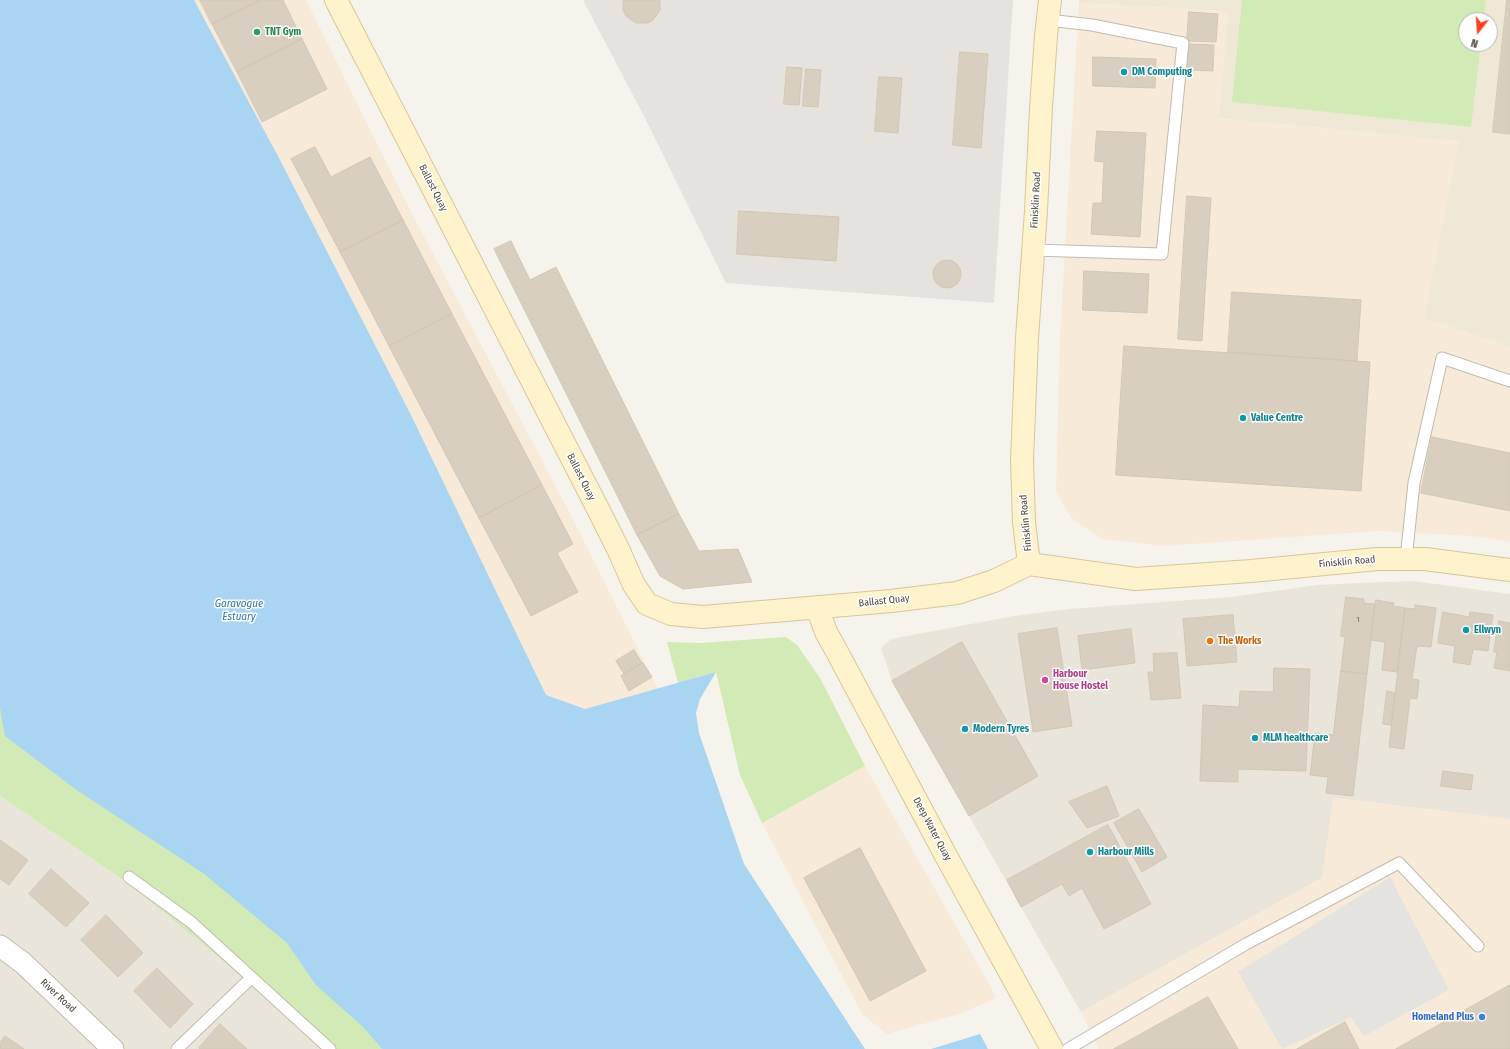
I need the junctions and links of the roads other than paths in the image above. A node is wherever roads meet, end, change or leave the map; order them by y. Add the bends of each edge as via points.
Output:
1 (336, 0) edge
2 (1049, 10) edge
3 (1033, 250) junction
4 (1510, 381) edge
5 (1406, 559) junction
6 (1029, 564) junction
7 (1510, 570) edge
8 (817, 607) junction
9 (129, 877) dead end
10 (0, 946) edge
11 (1478, 946) dead end
12 (251, 978) junction
13 (113, 1049) edge
14 (177, 1049) edge
15 (330, 1049) edge
16 (1052, 1049) edge
17 (1068, 1049) edge

1 - 8 street, Ballast Quay via 634,585 647,604 671,614 703,618
2 - 3 street, Finisklin Road via 1040,108
2 - 3 lane via 1092,25 1183,43 1162,254
3 - 6 street, Finisklin Road via 1022,460 1024,522
4 - 5 lane via 1442,358 1414,483
5 - 6 street, Finisklin Road via 1377,559 1136,579
5 - 7 street, Finisklin Road
6 - 8 street, Ballast Quay via 994,581 956,593
8 - 16 street, Deep Water Quay via 830,638
9 - 12 lane via 191,922
10 - 13 street, River Road via 23,963
11 - 17 lane via 1399,863 1246,944
12 - 14 lane
12 - 15 lane

